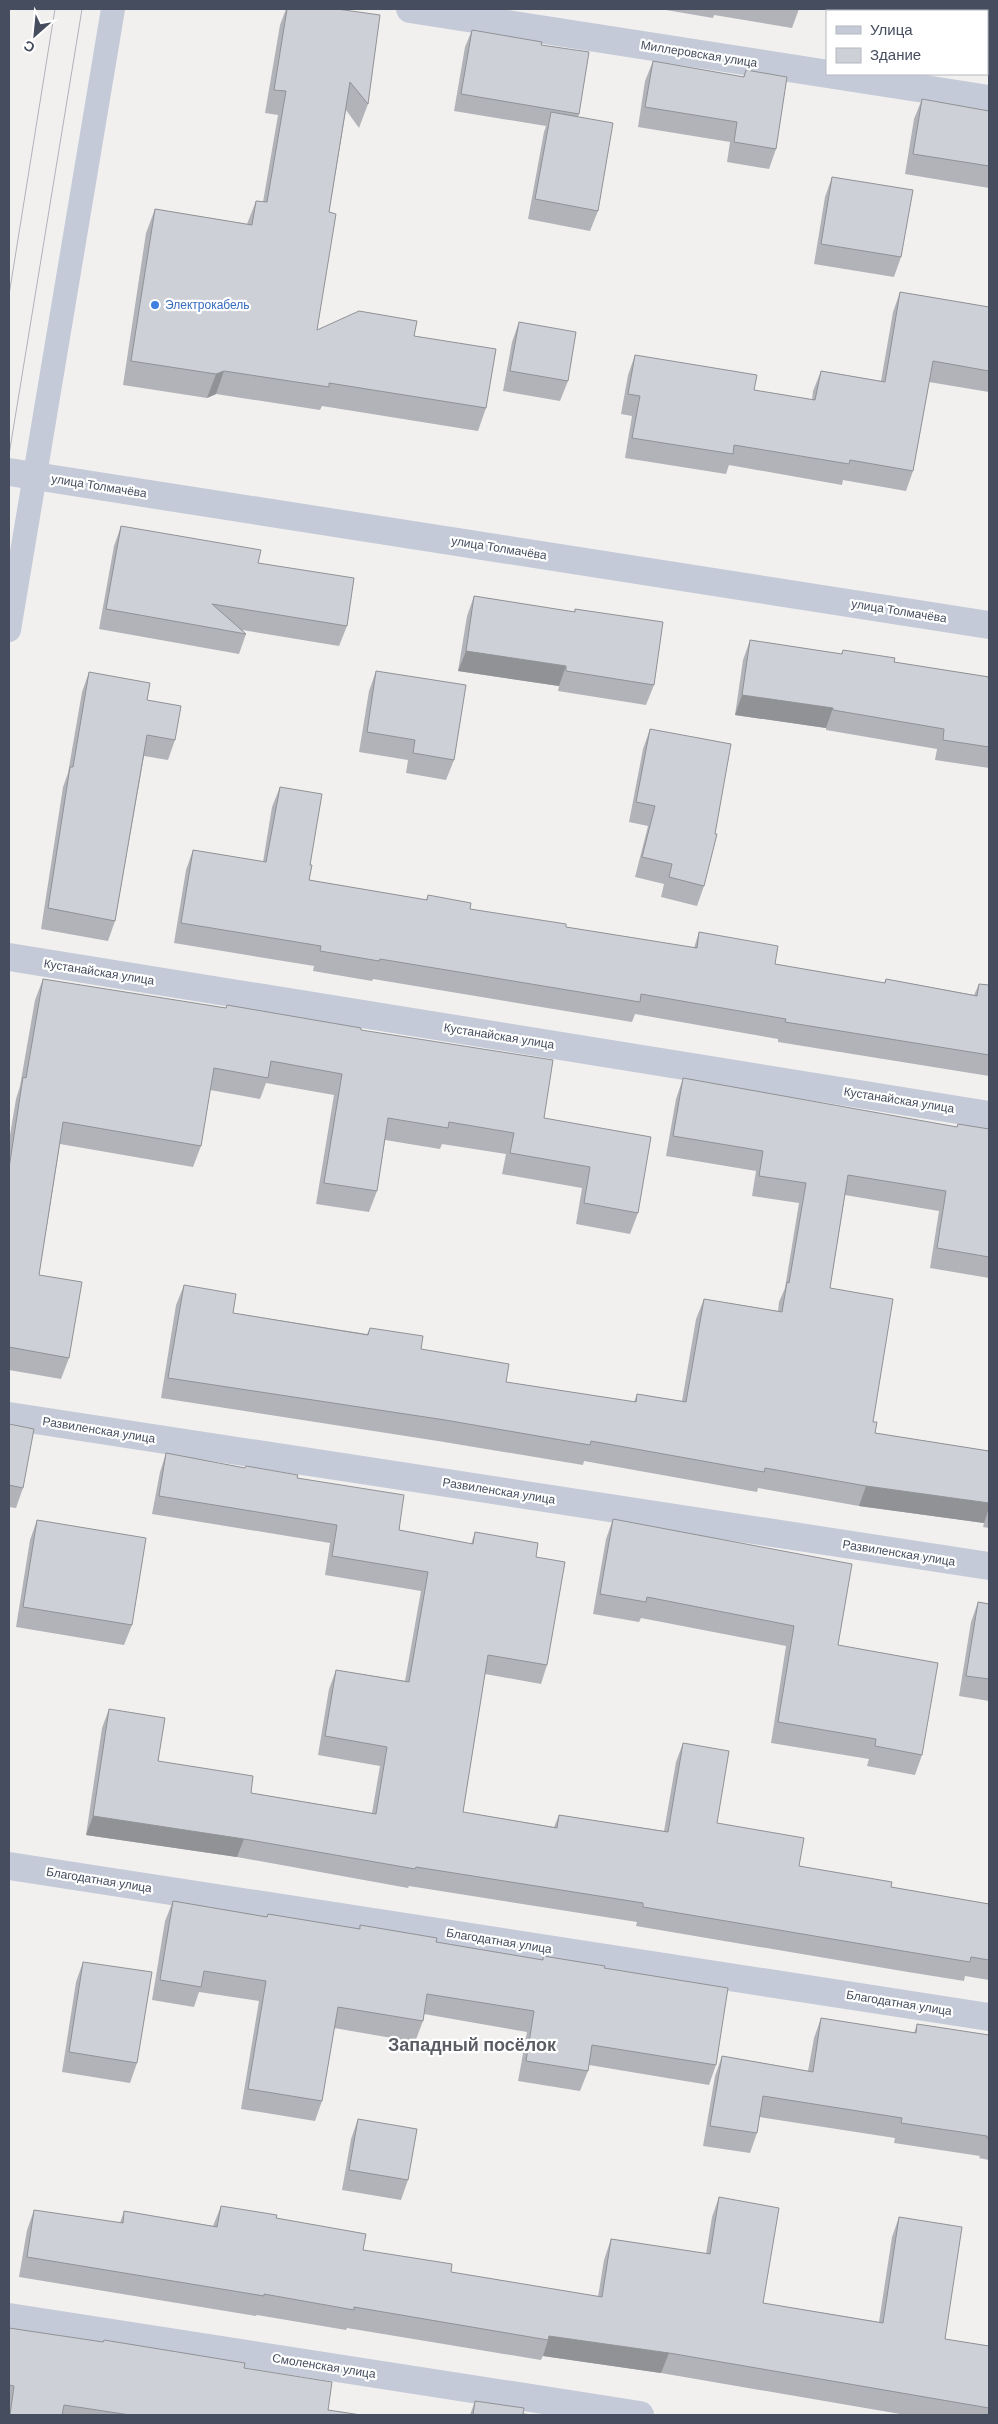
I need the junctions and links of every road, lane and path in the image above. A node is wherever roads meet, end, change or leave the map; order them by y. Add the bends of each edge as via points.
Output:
1 (113, 9) edge
2 (410, 9) edge
3 (826, 74) edge
4 (835, 75) edge
5 (989, 99) edge
6 (21, 474) edge
7 (989, 625) edge
8 (9, 630) edge
9 (9, 957) edge
10 (989, 1115) edge
11 (9, 1416) edge
12 (989, 1566) edge
13 (9, 1866) edge
14 (989, 2017) edge
15 (9, 2317) edge
16 (640, 2415) edge

1 - 6 lane
2 - 3 street, Миллеровская улица
4 - 5 street, Миллеровская улица
6 - 7 street, улица Толмачёва
6 - 8 lane
9 - 10 street, Кустанайская улица
11 - 12 street, Развиленская улица
13 - 14 street, Благодатная улица
15 - 16 street, Смоленская улица

